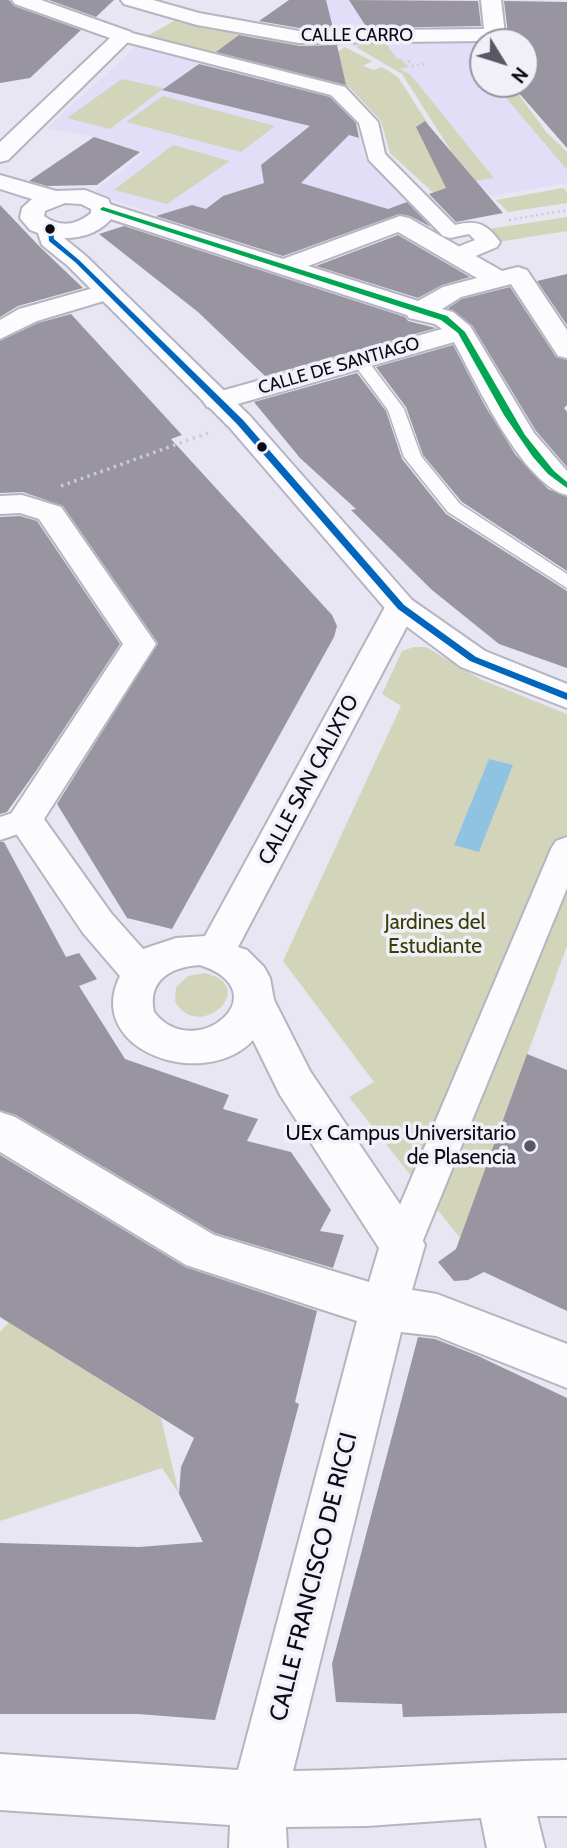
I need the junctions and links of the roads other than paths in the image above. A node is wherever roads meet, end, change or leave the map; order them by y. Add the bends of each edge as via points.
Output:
1 (22, 0) edge
2 (131, 0) edge
3 (491, 0) edge
4 (0, 6) edge
5 (48, 11) junction
6 (193, 11) edge
7 (494, 28) edge
8 (124, 36) junction
9 (469, 38) edge
10 (0, 155) edge
11 (0, 182) edge
12 (44, 203) junction
13 (103, 209) junction
14 (82, 228) junction
15 (50, 229) junction
16 (458, 255) junction
17 (77, 261) junction
18 (284, 267) junction
19 (508, 277) junction
20 (108, 292) junction
21 (418, 312) junction
22 (0, 331) edge
23 (461, 332) junction
24 (567, 350) edge
25 (359, 360) junction
26 (217, 401) junction
27 (567, 486) edge
28 (11, 504) edge
29 (567, 582) edge
30 (401, 607) junction
31 (567, 697) edge
32 (13, 825) edge
33 (567, 849) edge
34 (216, 952) junction
35 (141, 974) junction
36 (255, 1003) junction
37 (220, 1042) junction
38 (295, 1083) junction
39 (0, 1130) edge
40 (402, 1245) junction
41 (384, 1308) junction
42 (567, 1366) edge
43 (0, 1782) edge
44 (567, 1788) edge
45 (503, 1789) junction
46 (258, 1824) edge
47 (516, 1848) edge

1 - 5 street
2 - 6 street, CALLE CARRO
3 - 7 street, CALLE CARRO
4 - 5 street
5 - 8 street
6 - 9 street, CALLE CARRO via 299,37
8 - 10 street
8 - 16 street via 338,91 368,122 376,156 450,232 474,227 489,242
11 - 12 street
12 - 13 street via 85,197
12 - 15 street via 32,218
13 - 14 street via 100,220
13 - 18 street
14 - 15 street
14 - 17 street
15 - 17 street via 51,240
16 - 18 street via 400,223
16 - 19 street
17 - 20 street
18 - 21 street
19 - 21 street via 452,292
19 - 24 street
20 - 22 street via 28,315
20 - 26 street
21 - 23 street via 444,318
23 - 25 street, CALLE DE SANTIAGO
23 - 27 street via 532,452
25 - 26 street, CALLE DE SANTIAGO
25 - 29 lane via 396,409 413,457 454,508
26 - 30 street
28 - 32 street via 50,513 140,644
30 - 31 street via 473,659
30 - 34 street, CALLE SAN CALIXTO
32 - 35 street
33 - 40 street
34 - 35 street via 166,955
34 - 36 street via 246,972 254,986
35 - 37 street via 131,1004 146,1033 181,1048
36 - 37 street via 237,1033
36 - 38 street
37 - 38 street
38 - 40 street
39 - 41 street via 202,1251
40 - 41 street
41 - 42 street via 437,1315
41 - 46 street, CALLE FRANCISCO DE RICCI
43 - 46 street
44 - 45 street
45 - 46 street via 367,1797
45 - 47 street

